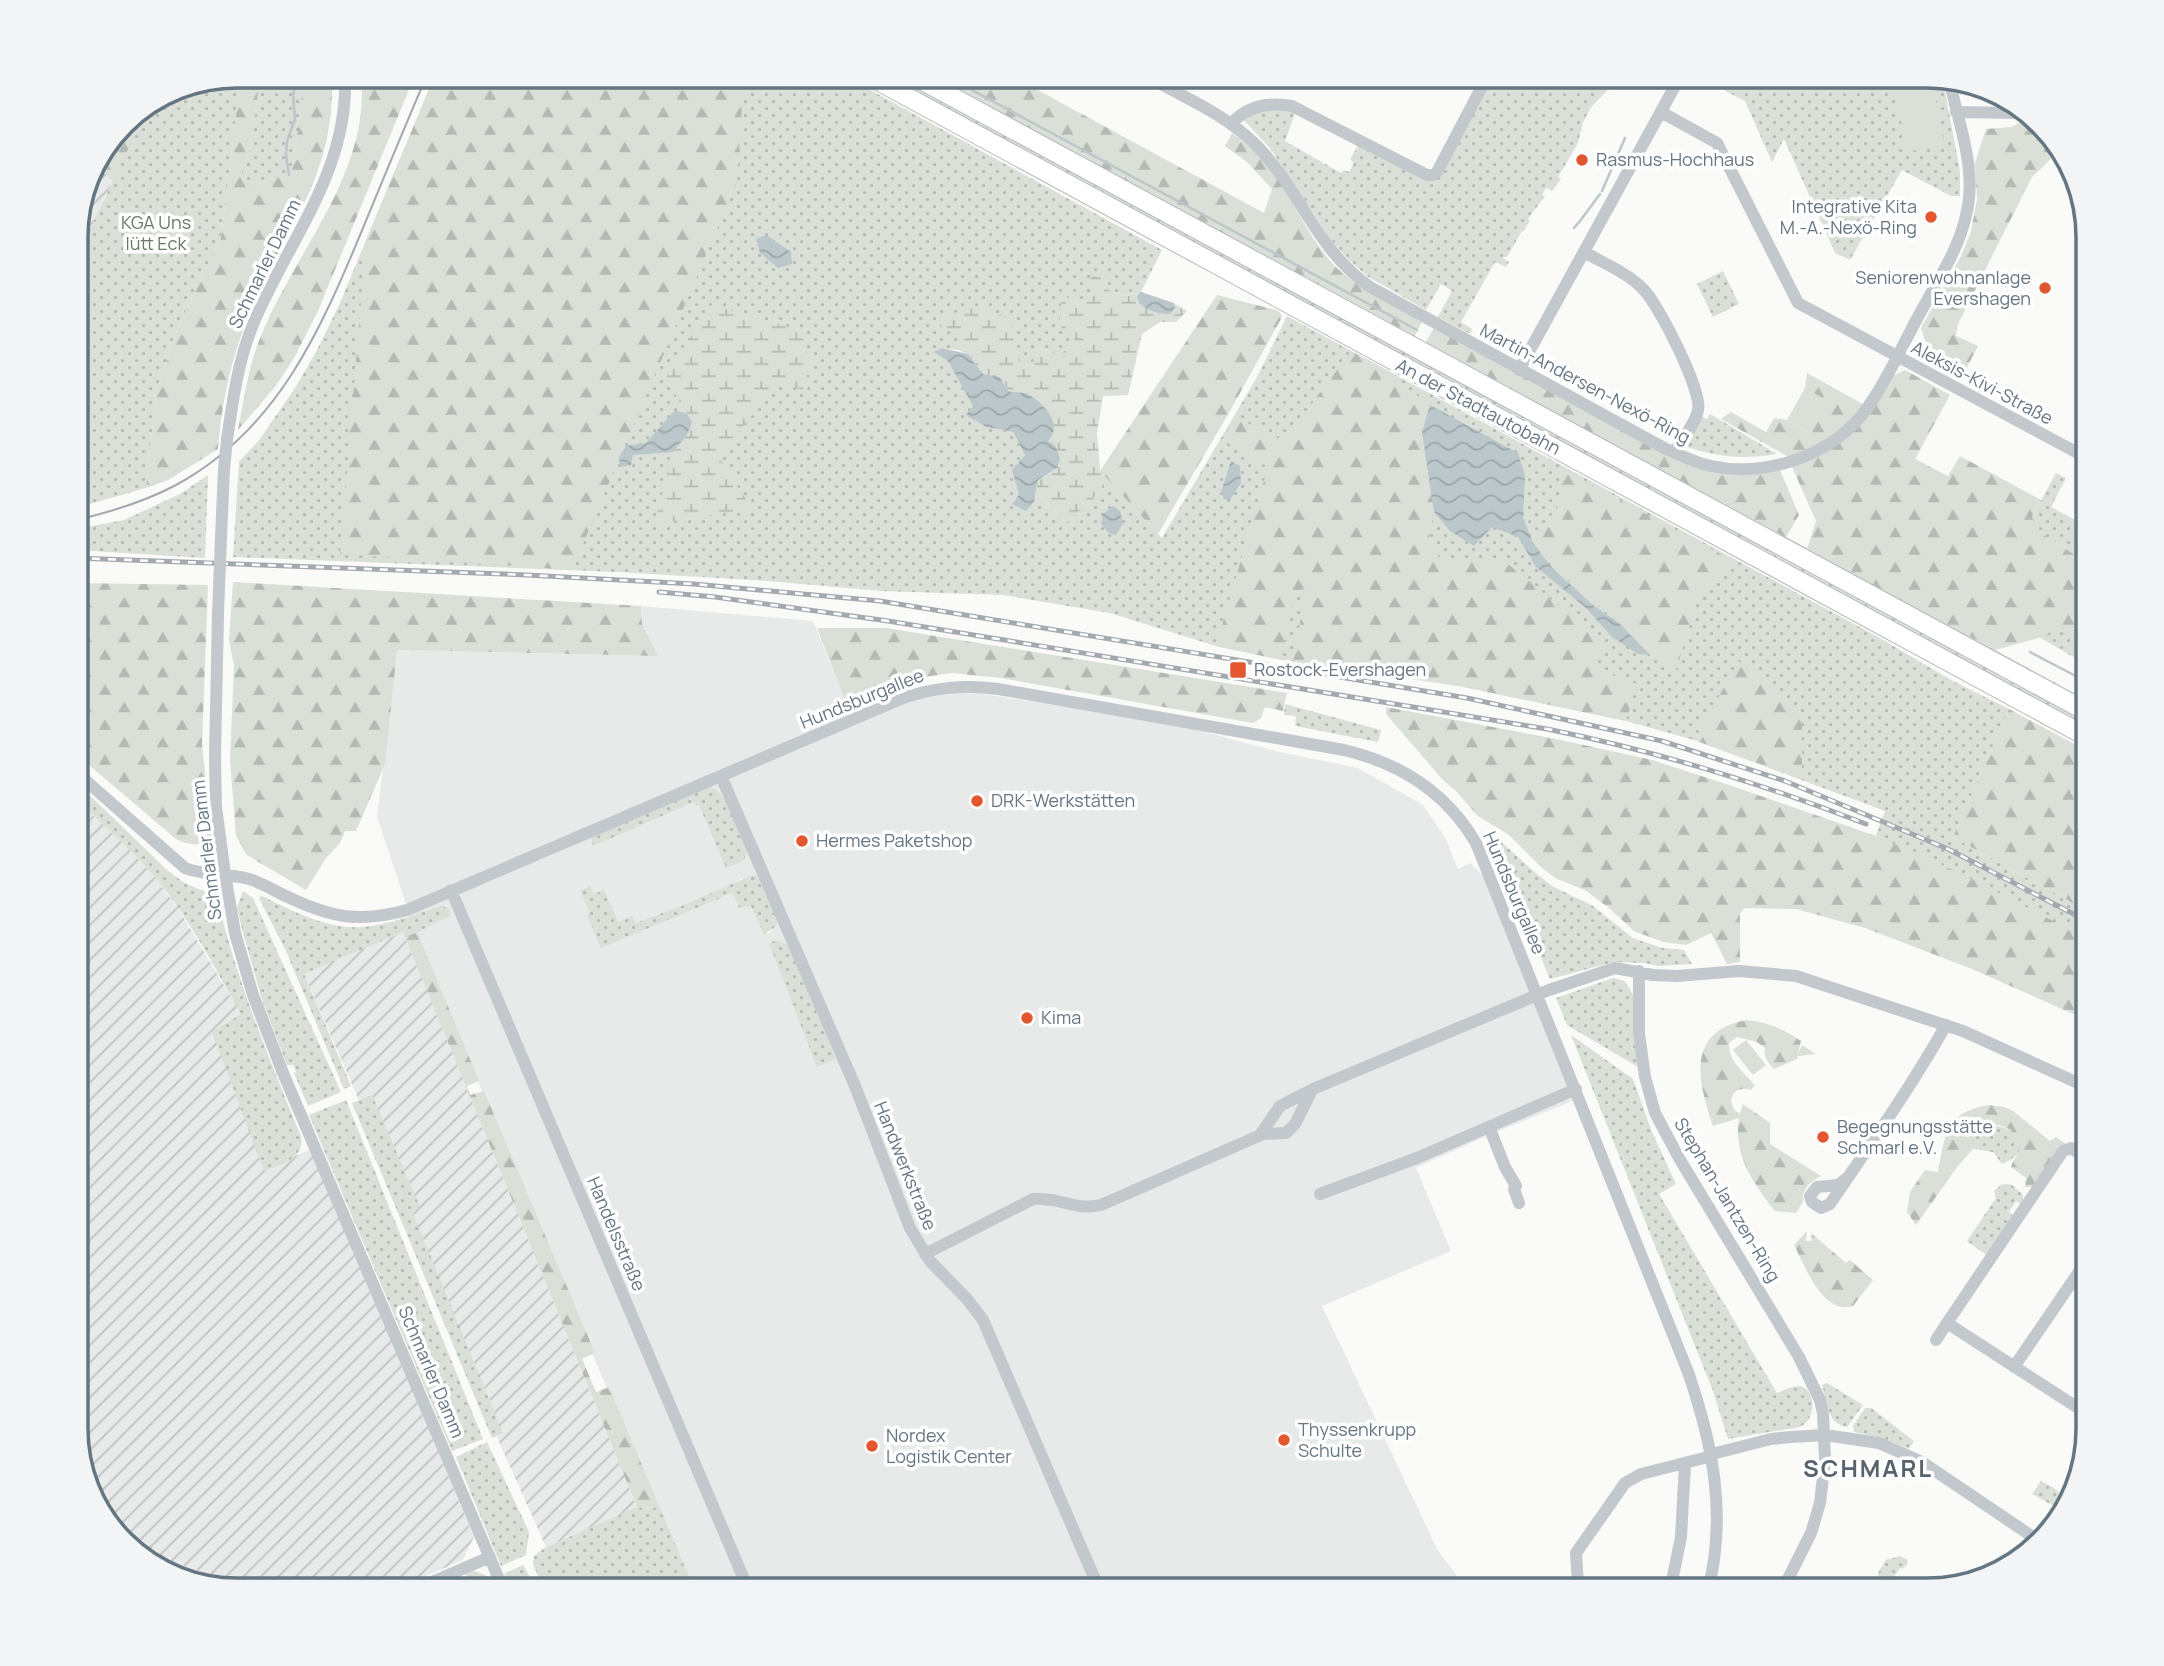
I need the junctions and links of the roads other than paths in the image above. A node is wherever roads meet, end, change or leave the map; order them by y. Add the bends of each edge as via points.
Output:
1 (345, 87) edge
2 (889, 87) edge
3 (934, 87) edge
4 (1165, 87) edge
5 (1482, 87) edge
6 (1675, 87) edge
7 (1951, 89) edge
8 (1661, 112) junction
9 (1956, 112) junction
10 (2010, 113) edge
11 (1231, 124) junction
12 (1584, 252) junction
13 (1897, 356) junction
14 (1519, 370) junction
15 (2076, 451) edge
16 (1674, 452) junction
17 (2076, 706) edge
18 (2076, 731) edge
19 (721, 776) junction
20 (88, 782) edge
21 (226, 874) junction
22 (451, 890) junction
23 (1639, 971) junction
24 (1537, 995) junction
25 (1946, 1025) junction
26 (2076, 1082) edge
27 (1313, 1089) junction
28 (1576, 1089) junction
29 (1489, 1127) junction
30 (1260, 1135) junction
31 (2076, 1153) edge
32 (1847, 1178) dead end
33 (1320, 1194) dead end
34 (1519, 1203) dead end
35 (925, 1254) junction
36 (2076, 1276) edge
37 (1947, 1323) junction
38 (1936, 1340) dead end
39 (2014, 1367) junction
40 (2076, 1404) edge
41 (1825, 1435) junction
42 (1712, 1455) junction
43 (1685, 1464) junction
44 (2032, 1536) edge
45 (490, 1557) junction
46 (441, 1578) edge
47 (499, 1578) edge
48 (743, 1578) edge
49 (1094, 1578) edge
50 (1578, 1578) edge
51 (1673, 1578) edge
52 (1711, 1578) edge
53 (1788, 1578) edge

1 - 21 street, Schmarler Damm, bridge via 338,147 254,323 235,378 224,469 218,613 216,794
2 - 18 highway, An der Stadtautobahn
3 - 17 highway, An der Stadtautobahn
4 - 11 street, Martin-Andersen-Nexö-Ring
5 - 11 street via 1433,176 1292,106 1253,108
6 - 8 street
7 - 9 street, Martin-Andersen-Nexö-Ring
8 - 12 street
8 - 13 street, Aleksis-Kivi-Straße via 1717,143 1798,303
9 - 10 street
9 - 13 street, Martin-Andersen-Nexö-Ring via 1970,182 1966,220
11 - 14 street, Martin-Andersen-Nexö-Ring via 1270,162 1325,245 1348,271 1381,295
12 - 14 street
12 - 16 street via 1648,294 1693,381 1699,410
13 - 15 street, Aleksis-Kivi-Straße
13 - 16 street, Martin-Andersen-Nexö-Ring via 1860,418 1809,454 1783,464 1733,469 1695,462
14 - 16 street, Martin-Andersen-Nexö-Ring
19 - 22 street, Hundsburgallee
19 - 24 street, Hundsburgallee via 903,698 957,685 1364,755 1419,780 1444,800 1466,827
19 - 35 street, Handwerkstraße via 850,1076 904,1216
20 - 21 street, Hundsburgallee via 186,868
21 - 22 street, Hundsburgallee via 251,879 323,912 356,918 407,910
21 - 45 street, Schmarler Damm via 235,933 258,1008
22 - 48 street, Handelsstraße
23 - 24 street via 1615,968
23 - 25 street via 1653,975 1739,971 1796,976
23 - 41 street, Stephan-Jantzen-Ring via 1639,1033 1655,1113 1804,1366 1819,1400
24 - 27 street
24 - 28 street, Hundsburgallee
25 - 26 street
25 - 32 street
27 - 30 street via 1280,1106
27 - 30 street via 1290,1130
28 - 29 street
28 - 42 street, Hundsburgallee via 1688,1372
29 - 33 street
29 - 34 street
30 - 35 street via 1101,1205 1081,1207 1050,1198 1033,1199
31 - 37 street via 2067,1148
35 - 49 street, Handwerkstraße via 983,1320
36 - 39 street
37 - 38 street
37 - 39 street
39 - 40 street
41 - 42 street via 1771,1439
41 - 44 street via 1879,1443 1922,1462
41 - 53 street, Stephan-Jantzen-Ring via 1824,1485 1817,1515
42 - 43 street
42 - 52 street, Hundsburgallee via 1718,1524
43 - 50 street via 1625,1483 1576,1553
43 - 51 street via 1681,1537
45 - 46 street
45 - 47 street, Schmarler Damm

